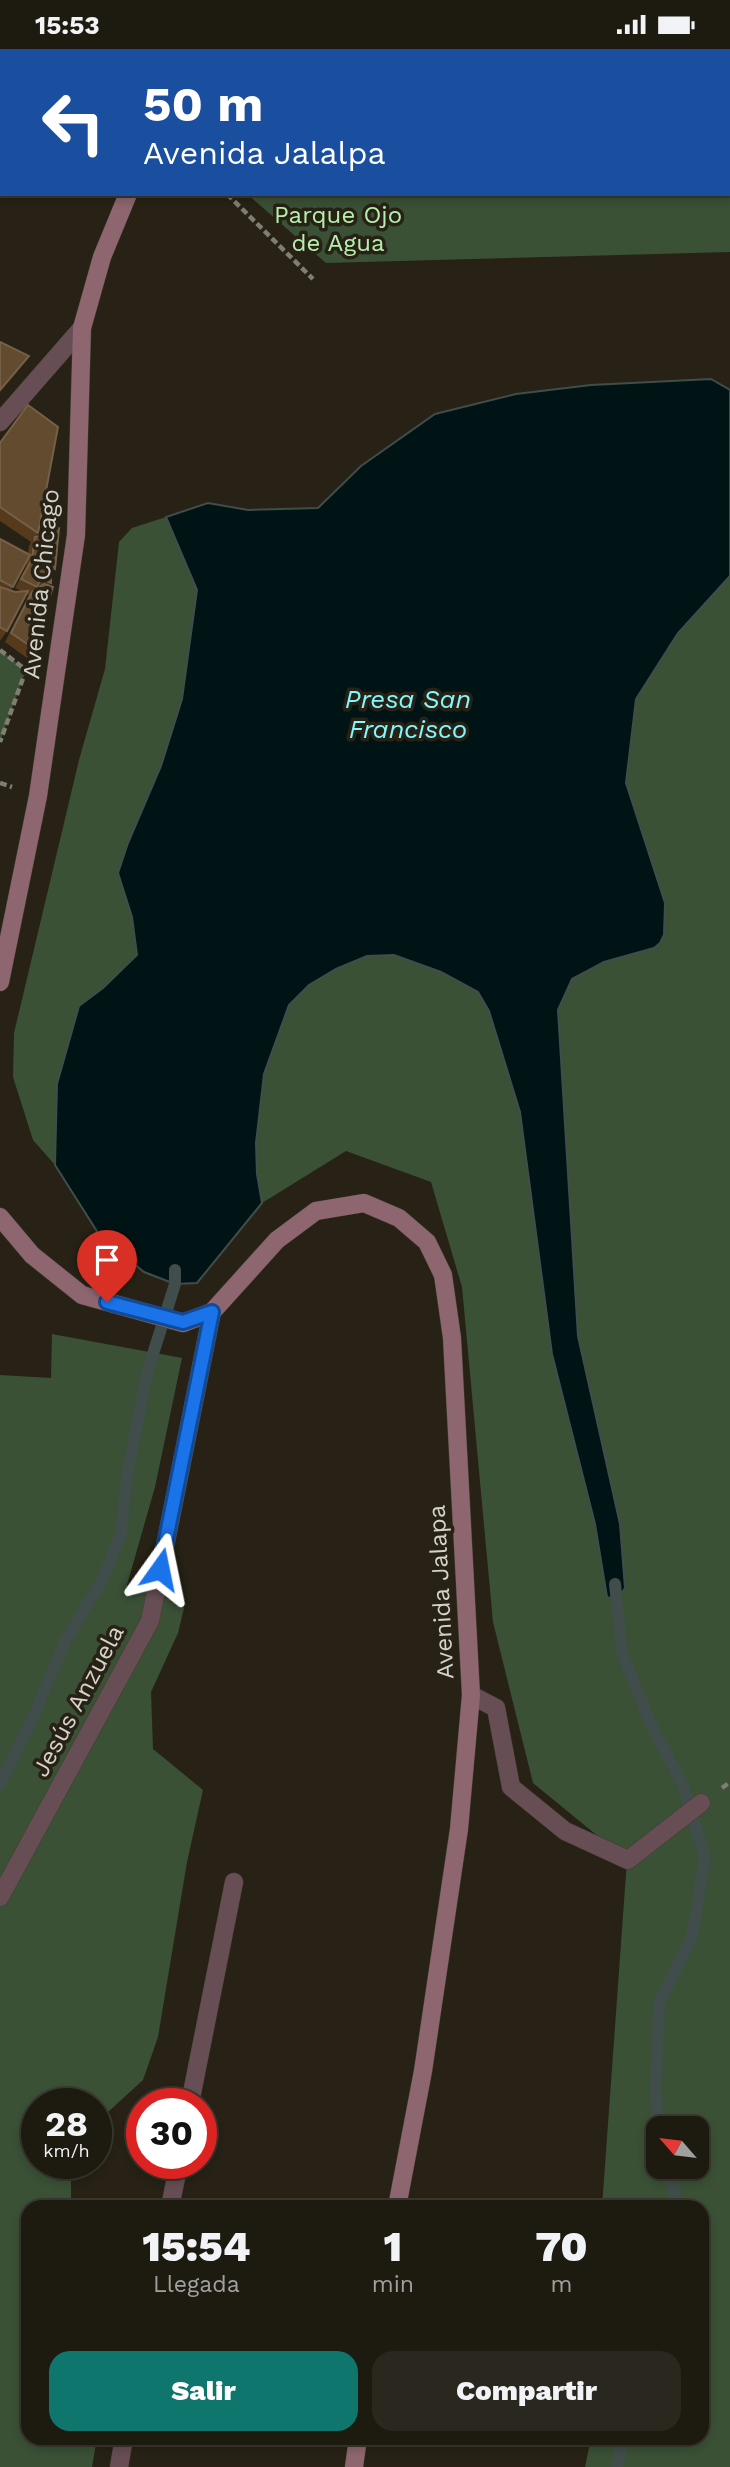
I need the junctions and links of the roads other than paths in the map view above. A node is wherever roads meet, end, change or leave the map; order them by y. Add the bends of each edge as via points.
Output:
1 (127, 196) edge
2 (82, 328) junction
3 (0, 422) edge
4 (0, 982) edge
5 (0, 1217) edge
6 (212, 1312) junction
7 (471, 1695) junction
8 (701, 1803) dead end
9 (234, 1882) dead end
10 (0, 1897) edge
11 (193, 2088) edge
12 (175, 2179) edge
13 (171, 2200) edge
14 (398, 2200) edge
15 (123, 2445) edge
16 (357, 2445) edge
17 (119, 2467) edge
18 (354, 2467) edge

1 - 2 street, Avenida Chicago via 102,257
2 - 3 street
2 - 4 street, Avenida Chicago via 76,535 38,796
5 - 6 street via 32,1255 82,1295 183,1322
6 - 7 street, Avenida Jalapa via 277,1240 316,1211 364,1203 399,1219 427,1243 443,1275 452,1338
6 - 10 street, Jesús Anzuela via 150,1621
7 - 8 street via 496,1708 511,1787 565,1831 628,1860
7 - 14 street, Avenida Jalapa via 457,1843
9 - 11 street
12 - 13 street
15 - 17 street
16 - 18 street

